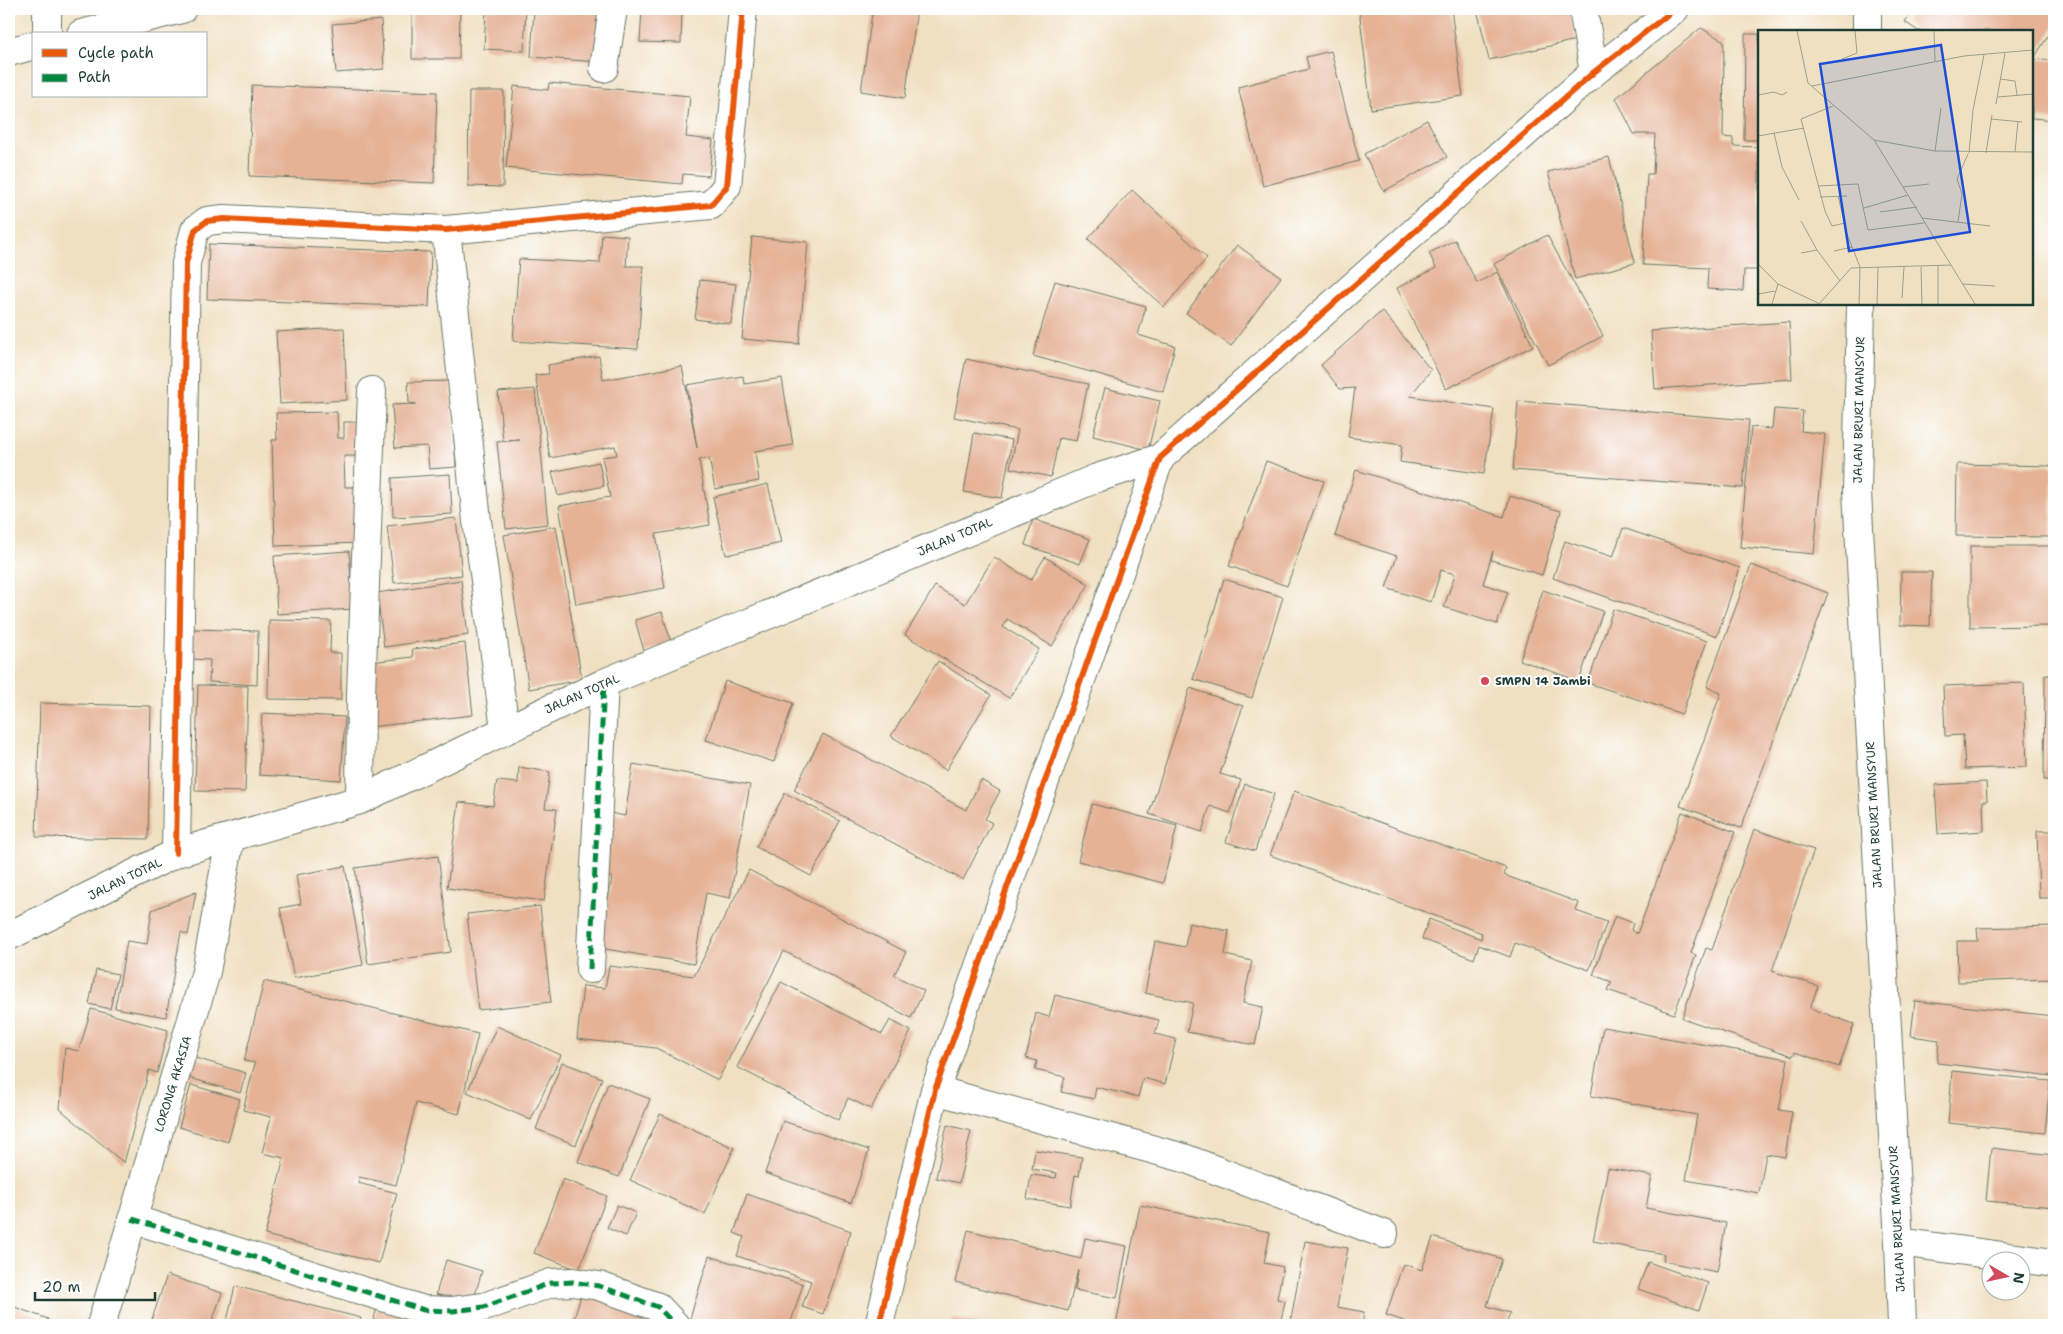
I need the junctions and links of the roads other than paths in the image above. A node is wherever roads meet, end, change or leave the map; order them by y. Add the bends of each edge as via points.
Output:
1 (47, 9) edge
2 (182, 9) edge
3 (613, 9) edge
4 (743, 9) edge
5 (1583, 9) edge
6 (1675, 9) edge
7 (1867, 9) edge
8 (1867, 30) edge
9 (47, 32) edge
10 (89, 32) edge
11 (32, 46) edge
12 (9, 52) edge
13 (604, 68) dead end
14 (1594, 72) junction
15 (446, 230) junction
16 (1861, 305) edge
17 (372, 391) dead end
18 (1160, 458) junction
19 (604, 683) junction
20 (505, 729) junction
21 (360, 800) junction
22 (230, 839) junction
23 (176, 854) junction
24 (9, 936) edge
25 (590, 969) dead end
26 (935, 1090) junction
27 (132, 1219) junction
28 (1384, 1234) dead end
29 (1899, 1242) junction
30 (2054, 1263) edge
31 (101, 1325) edge
32 (674, 1325) edge
33 (879, 1325) edge
34 (1902, 1325) edge

1 - 9 street
2 - 10 street
3 - 13 street
4 - 15 street via 727,186 711,205
5 - 14 street
6 - 14 street
7 - 8 street
11 - 12 street
14 - 18 street
15 - 20 street via 476,522
15 - 23 street via 224,219 207,221 195,230 186,263
16 - 29 street, JALAN BRURI MANSYUR via 1857,492
17 - 21 street via 360,695
18 - 19 street, JALAN TOTAL via 1097,478
18 - 26 street
19 - 20 street, JALAN TOTAL
19 - 25 street
20 - 21 street, JALAN TOTAL
21 - 22 street, JALAN TOTAL
22 - 23 street, JALAN TOTAL
22 - 27 street, LORONG AKASIA via 206,972
23 - 24 street, JALAN TOTAL
26 - 28 street via 1184,1158
26 - 33 street
27 - 31 street, LORONG AKASIA
27 - 32 street via 424,1310 484,1308 551,1283 573,1282 599,1286 658,1306
29 - 30 street
29 - 34 street, JALAN BRURI MANSYUR

